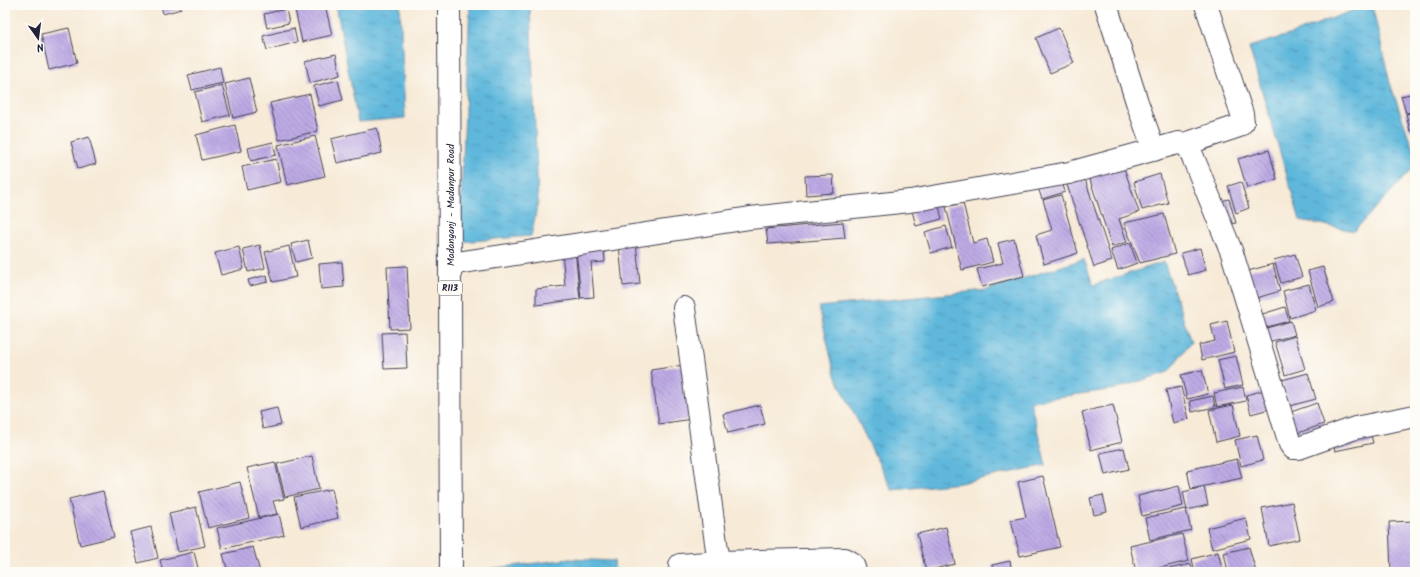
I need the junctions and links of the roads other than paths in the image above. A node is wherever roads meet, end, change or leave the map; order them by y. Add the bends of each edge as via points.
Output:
1 (449, 5) edge
2 (1106, 5) edge
3 (1206, 5) edge
4 (1185, 144) junction
5 (1154, 150) junction
6 (450, 264) junction
7 (684, 308) dead end
8 (1415, 416) edge
9 (720, 562) junction
10 (680, 565) dead end
11 (451, 572) edge
12 (855, 572) edge

1 - 6 street, Madanganj - Madanpur Road / R113
2 - 5 street
3 - 4 street via 1243,122
4 - 5 street via 1178,143
4 - 8 street via 1190,150 1232,253 1293,448 1355,428
5 - 6 street via 1069,173 910,201 750,218
6 - 11 street, Madanganj - Madanpur Road / R113
7 - 9 street
9 - 10 street
9 - 12 street via 846,559 850,561

